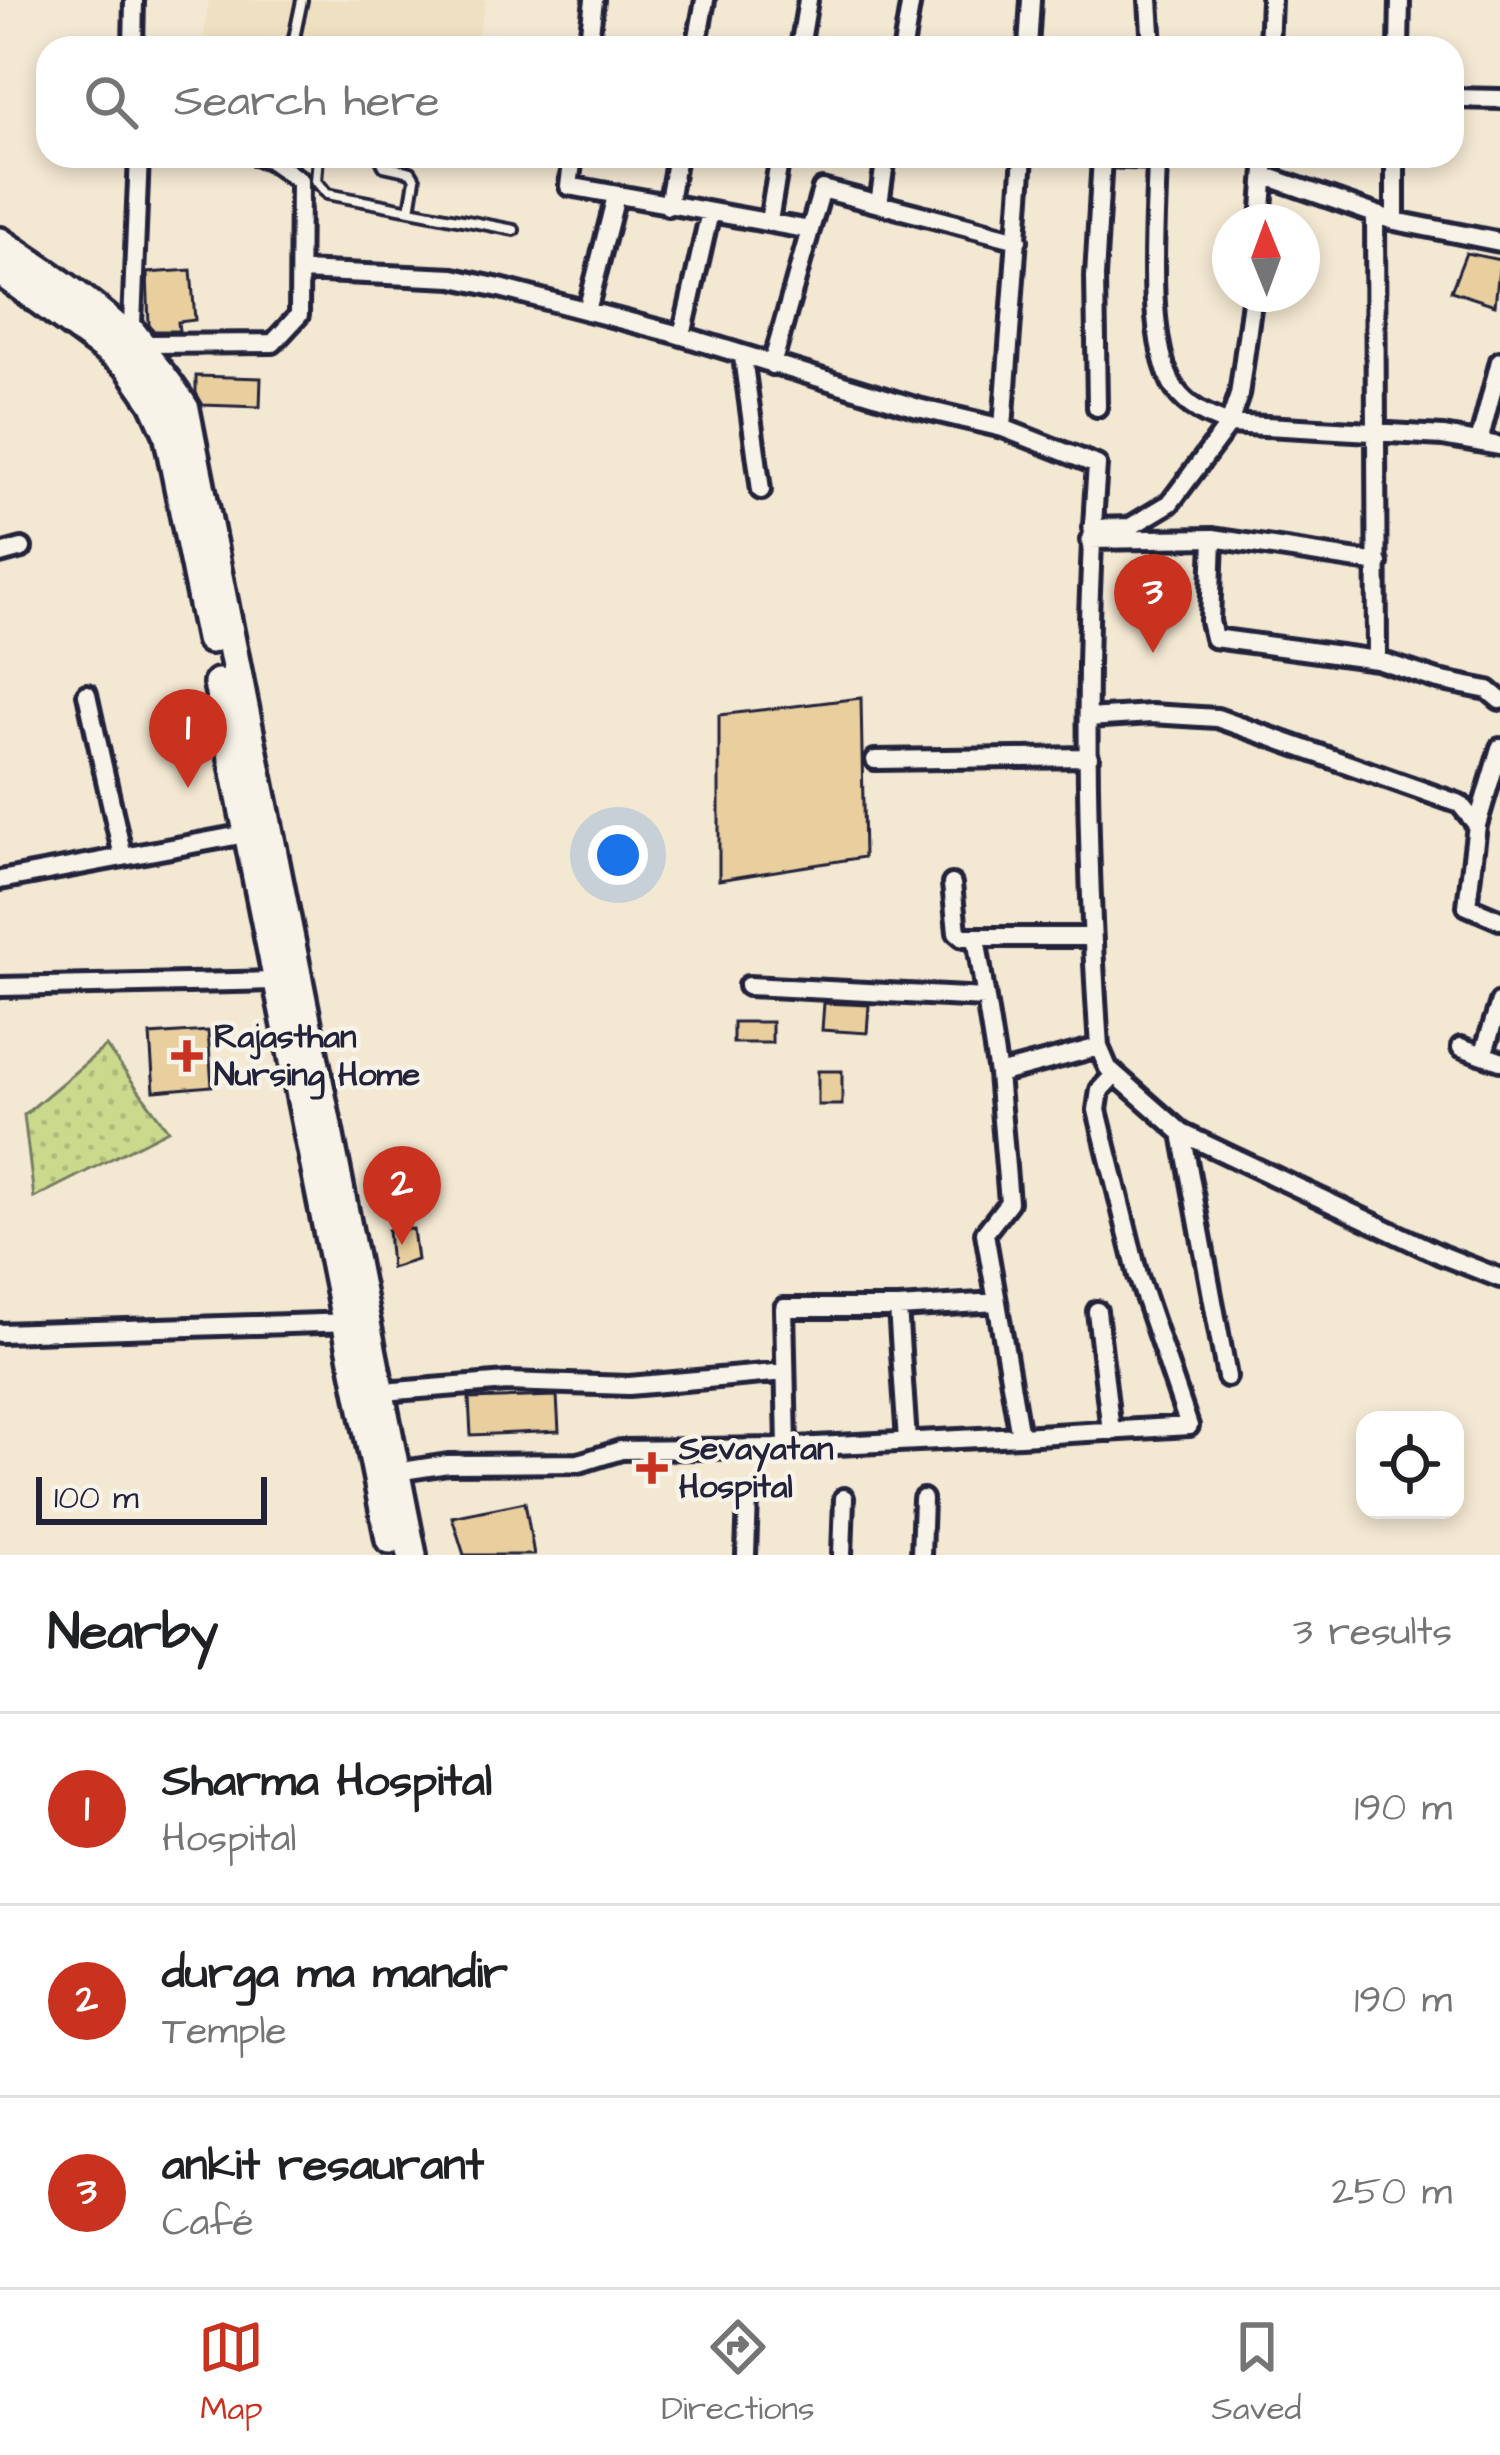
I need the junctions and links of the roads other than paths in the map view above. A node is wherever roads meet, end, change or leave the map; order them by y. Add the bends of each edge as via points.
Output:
1 (134, 0) edge
2 (302, 0) edge
3 (594, 0) edge
4 (705, 0) edge
5 (808, 0) edge
6 (911, 0) edge
7 (1031, 0) edge
8 (1150, 0) edge
9 (1270, 0) edge
10 (1400, 0) edge
11 (134, 36) edge
12 (294, 36) edge
13 (590, 36) edge
14 (698, 36) edge
15 (802, 36) edge
16 (905, 36) edge
17 (1029, 36) edge
18 (1152, 36) edge
19 (1269, 36) edge
20 (1399, 36) edge
21 (1464, 98) edge
22 (1500, 99) edge
23 (139, 168) edge
24 (281, 168) edge
25 (317, 168) edge
26 (393, 168) edge
27 (571, 168) edge
28 (675, 168) edge
29 (778, 168) edge
30 (884, 168) edge
31 (1022, 168) edge
32 (1101, 168) edge
33 (1157, 168) edge
34 (1266, 168) edge
35 (1395, 168) edge
36 (1266, 176) junction
37 (616, 196) junction
38 (879, 204) junction
39 (1264, 204) edge
40 (668, 206) junction
41 (410, 210) junction
42 (710, 212) junction
43 (1375, 214) junction
44 (769, 221) junction
45 (1395, 221) junction
46 (514, 230) dead end
47 (809, 230) junction
48 (1018, 240) junction
49 (0, 242) edge
50 (1500, 242) edge
51 (0, 271) edge
52 (301, 271) junction
53 (587, 311) junction
54 (1251, 312) edge
55 (682, 336) junction
56 (139, 353) junction
57 (743, 357) junction
58 (1500, 361) edge
59 (772, 365) junction
60 (1097, 407) dead end
61 (1228, 424) junction
62 (1003, 428) junction
63 (1377, 432) junction
64 (1479, 442) junction
65 (1500, 446) edge
66 (761, 490) dead end
67 (1091, 534) junction
68 (1213, 538) junction
69 (22, 548) dead end
70 (0, 554) edge
71 (1378, 563) junction
72 (1377, 660) junction
73 (87, 694) dead end
74 (1500, 700) edge
75 (1088, 718) junction
76 (1500, 748) edge
77 (1089, 757) junction
78 (875, 760) dead end
79 (1477, 825) junction
80 (247, 834) junction
81 (123, 857) junction
82 (0, 880) edge
83 (952, 884) dead end
84 (1500, 920) edge
85 (976, 937) junction
86 (1093, 937) junction
87 (277, 981) junction
88 (748, 986) dead end
89 (0, 987) edge
90 (986, 998) junction
91 (1500, 1002) edge
92 (1099, 1047) junction
93 (1461, 1047) dead end
94 (1491, 1058) edge
95 (998, 1074) junction
96 (1115, 1074) junction
97 (1182, 1133) junction
98 (1500, 1278) edge
99 (998, 1302) junction
100 (898, 1308) junction
101 (1097, 1311) dead end
102 (356, 1323) junction
103 (0, 1333) edge
104 (785, 1372) junction
105 (1227, 1377) dead end
106 (383, 1392) junction
107 (1111, 1431) junction
108 (1020, 1436) junction
109 (908, 1441) junction
110 (788, 1448) junction
111 (396, 1472) junction
112 (748, 1497) dead end
113 (844, 1498) dead end
114 (923, 1499) dead end
115 (393, 1555) edge
116 (412, 1555) edge
117 (746, 1555) edge
118 (842, 1555) edge
119 (921, 1555) edge

1 - 11 street
2 - 12 lane
3 - 13 street
4 - 14 street
5 - 15 street
6 - 16 street
7 - 17 street
8 - 18 street
9 - 19 street
10 - 20 street
21 - 22 street
23 - 56 street via 132,324
24 - 52 street via 300,181
25 - 41 lane via 327,194
26 - 41 lane via 415,179
27 - 37 street via 568,186
28 - 40 street
29 - 44 street
30 - 38 street
31 - 48 street
32 - 60 street
33 - 61 street via 1160,347 1175,389 1198,412
34 - 36 street
35 - 45 street
36 - 39 street
36 - 43 street
37 - 40 street
37 - 53 street
38 - 47 street via 822,189
38 - 48 street
40 - 42 street
41 - 46 lane
42 - 44 street
42 - 55 street
43 - 45 street
43 - 63 street
44 - 47 street
45 - 50 street
47 - 59 street
48 - 62 street
49 - 56 main road via 84,298
51 - 56 main road
52 - 53 street via 453,278
52 - 56 street via 299,315 273,343
53 - 55 street
54 - 61 street
55 - 57 street
56 - 80 main road via 168,433
56 - 102 main road via 170,383 188,421
57 - 59 street
57 - 66 street
58 - 64 street
59 - 62 street
61 - 63 street
61 - 67 street via 1170,502 1130,527
62 - 67 street via 1096,465
63 - 64 street
63 - 71 street
64 - 65 street
67 - 68 street
67 - 75 street
68 - 71 street
68 - 72 street via 1214,638
69 - 70 street
71 - 72 street
72 - 74 street
73 - 81 street
75 - 77 street
75 - 79 street via 1217,718 1460,804
76 - 79 street
77 - 78 street
77 - 86 street
79 - 84 street via 1467,906
80 - 81 street
80 - 87 main road
81 - 82 street
83 - 85 street via 957,932
85 - 86 street
85 - 90 street
86 - 92 street
87 - 89 street
87 - 102 main road
88 - 90 street
90 - 95 street
91 - 94 street
92 - 95 street
92 - 96 street
93 - 94 street
95 - 99 street via 1009,1202 985,1233
96 - 97 street
96 - 107 street via 1100,1090 1097,1110 1138,1276 1189,1426
97 - 98 street
97 - 105 street
99 - 100 street
99 - 108 street
100 - 104 street via 784,1308
100 - 109 street
101 - 107 street
102 - 103 street
102 - 106 main road
102 - 115 main road
104 - 106 street via 629,1386 507,1382
104 - 110 street
106 - 111 main road
107 - 108 street
108 - 109 street
109 - 110 street
110 - 111 street via 621,1450 579,1463
111 - 116 main road
112 - 117 street
113 - 118 street
114 - 119 street

